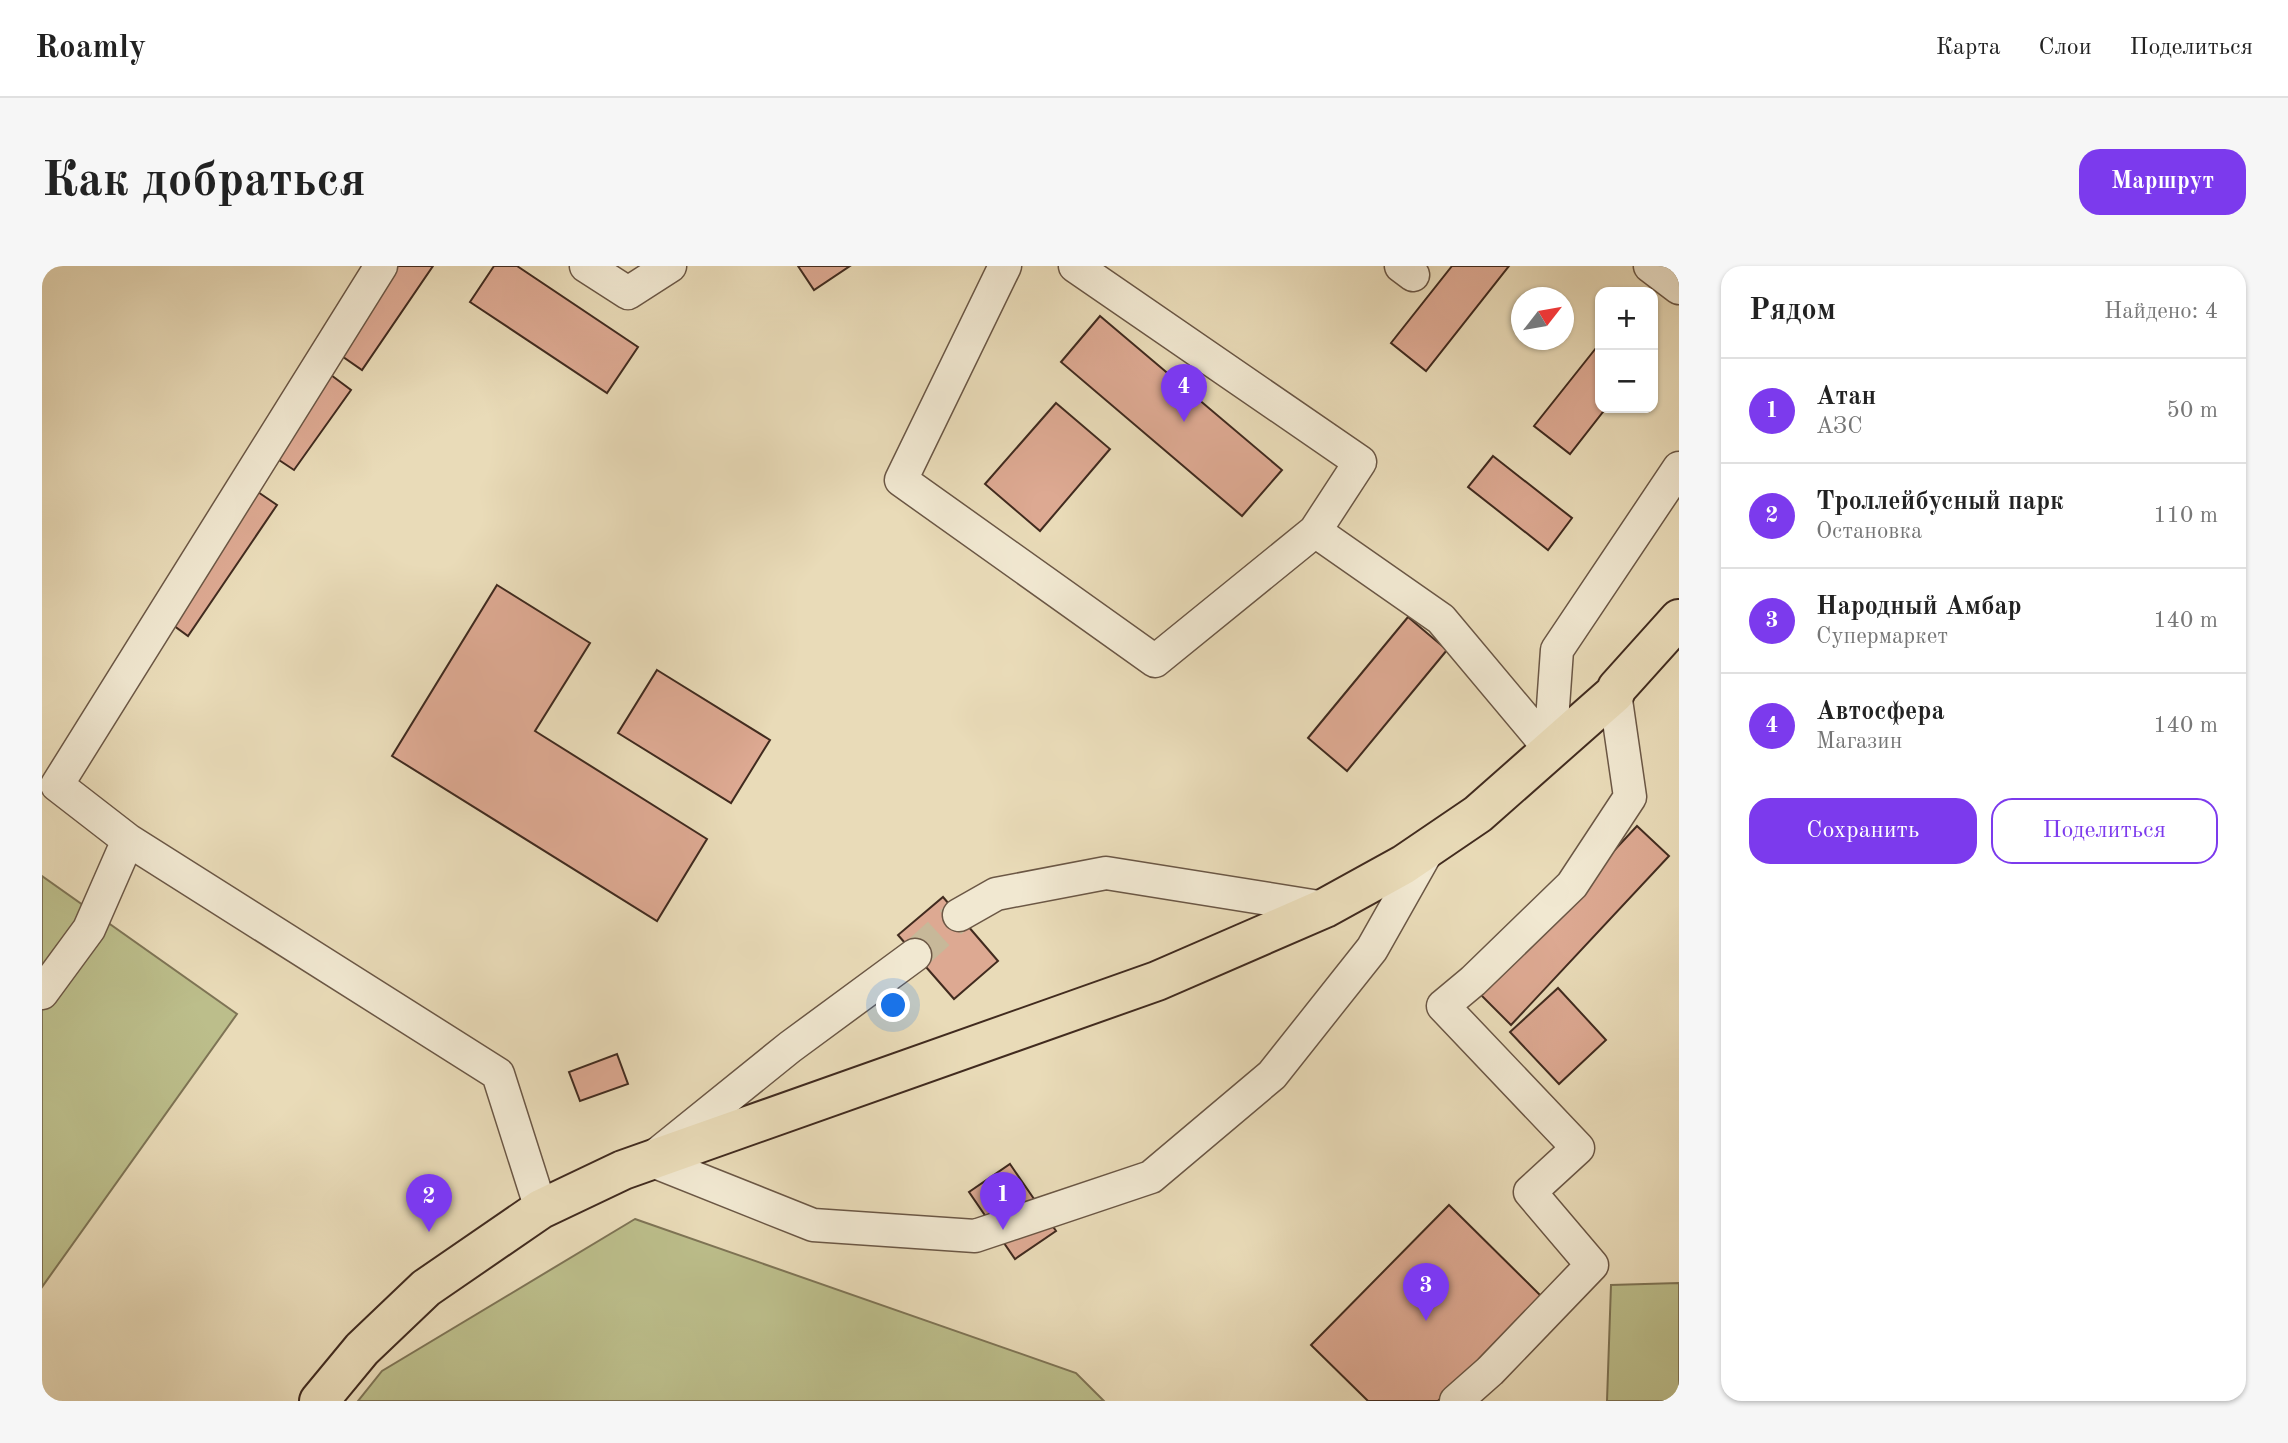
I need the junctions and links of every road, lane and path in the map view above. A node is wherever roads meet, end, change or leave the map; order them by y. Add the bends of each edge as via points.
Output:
1 (382, 266) edge
2 (586, 266) edge
3 (670, 266) edge
4 (1005, 266) edge
5 (1075, 266) edge
6 (1650, 266) edge
7 (1679, 288) edge
8 (1679, 468) edge
9 (1315, 531) junction
10 (1679, 619) edge
11 (1615, 693) junction
12 (1550, 749) junction
13 (128, 839) junction
14 (1429, 847) junction
15 (1325, 908) junction
16 (959, 915) tunnel mouth
17 (915, 955) tunnel mouth
18 (42, 993) edge
19 (650, 1160) junction
20 (541, 1209) junction
21 (319, 1401) edge
22 (1455, 1401) edge

1 - 13 street via 57,785
2 - 3 street via 628,293
4 - 9 street via 901,480 1155,661
5 - 9 street via 1360,463
6 - 7 street
8 - 12 street via 1557,650
9 - 12 street via 1441,619
10 - 11 highway
11 - 12 highway
11 - 22 street via 1630,797 1572,886 1443,1006 1578,1147 1530,1192 1592,1265
12 - 14 highway via 1478,814
13 - 18 street via 89,929
13 - 20 street via 498,1074
14 - 15 highway
14 - 19 street via 1372,949 1272,1075 1151,1177 975,1236 813,1225
15 - 16 street via 1106,873 996,894
15 - 19 highway via 1157,981
17 - 19 street via 790,1047
19 - 20 highway
20 - 21 highway via 426,1288 362,1349

